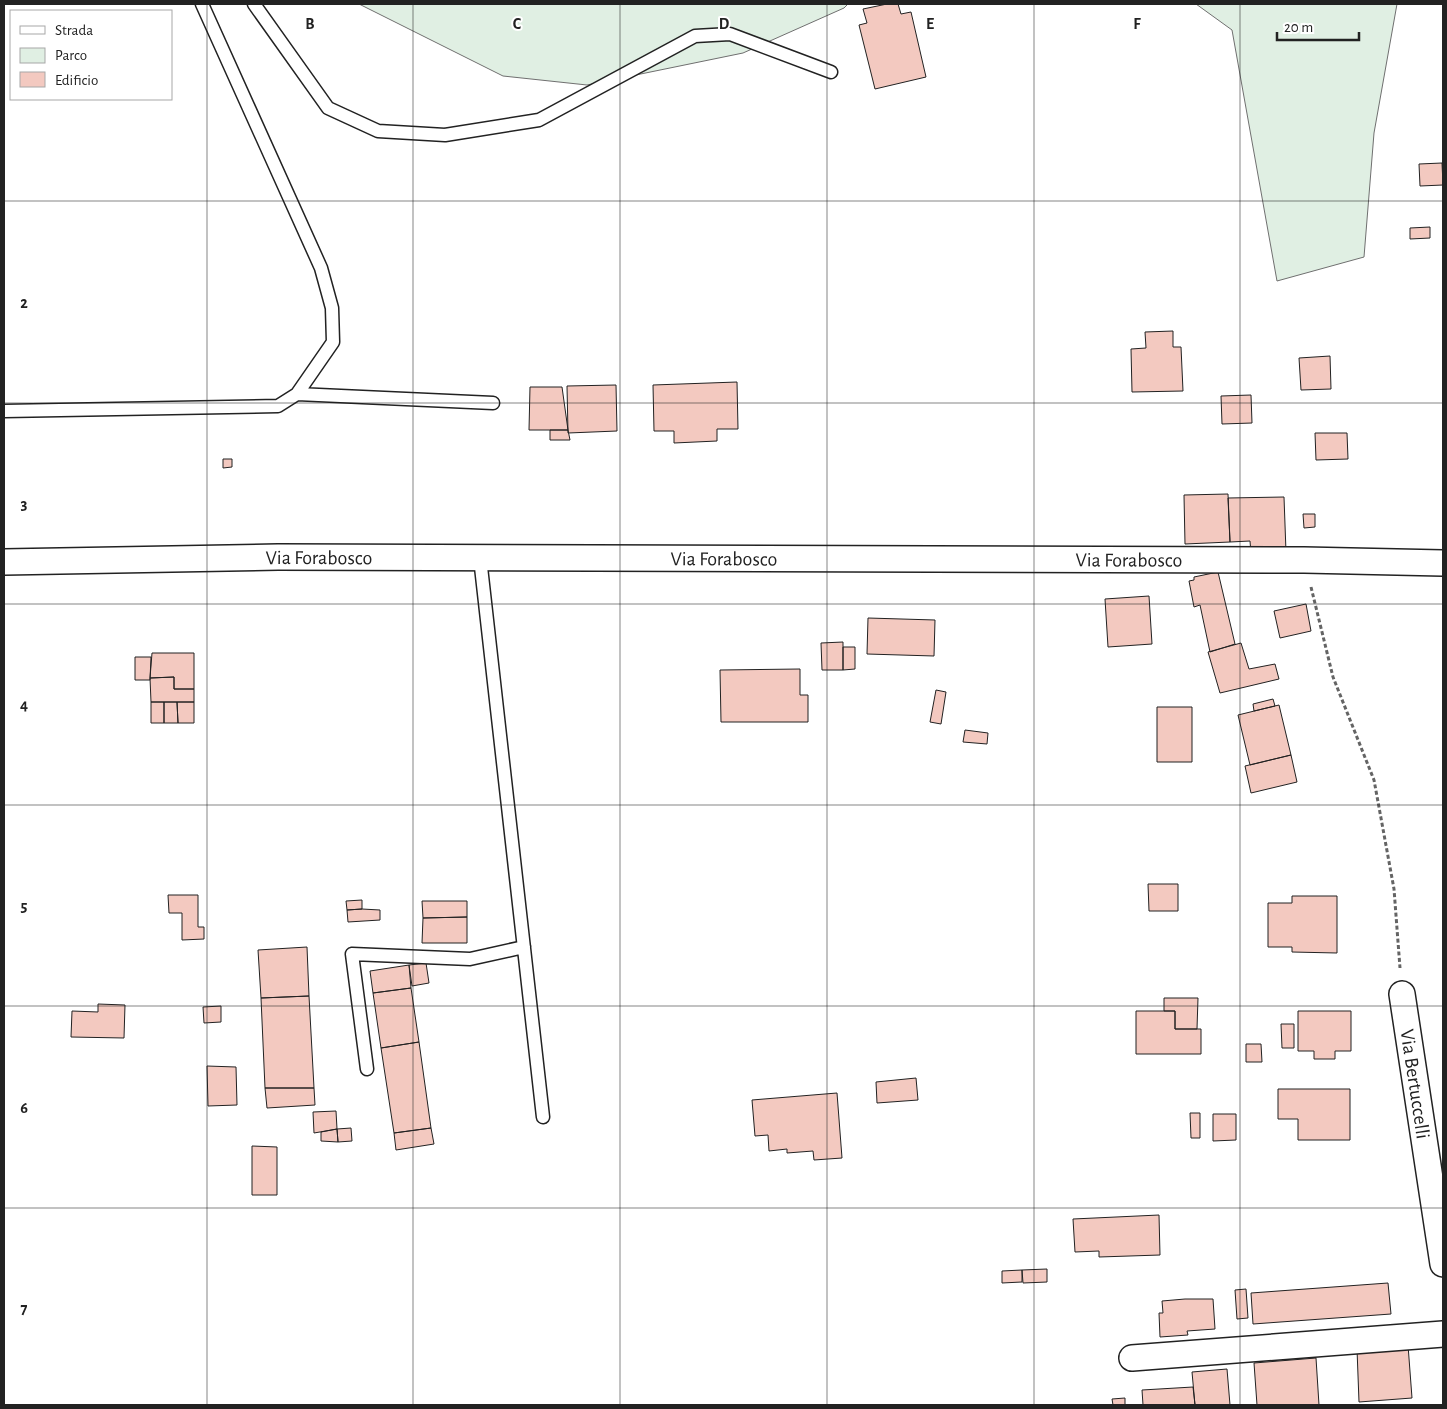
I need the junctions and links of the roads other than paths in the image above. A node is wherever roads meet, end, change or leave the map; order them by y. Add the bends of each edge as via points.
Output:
1 (202, 4) edge
2 (254, 4) edge
3 (831, 72) dead end
4 (298, 394) junction
5 (493, 403) dead end
6 (4, 412) edge
7 (480, 558) junction
8 (4, 562) edge
9 (1443, 563) edge
10 (524, 947) junction
11 (1402, 994) road end
12 (367, 1069) dead end
13 (543, 1117) dead end
14 (1443, 1264) edge
15 (1443, 1334) edge
16 (1132, 1358) dead end

1 - 4 lane via 321,268 332,308 333,342
2 - 3 lane via 328,108 378,131 445,135 539,120 695,36 730,34
4 - 5 lane
4 - 6 lane via 278,406
7 - 8 street, Via Forabosco via 278,557
7 - 9 street, Via Forabosco
7 - 10 lane
10 - 12 lane via 470,959 352,954
10 - 13 lane
11 - 14 street, Via Bertuccelli
15 - 16 street

